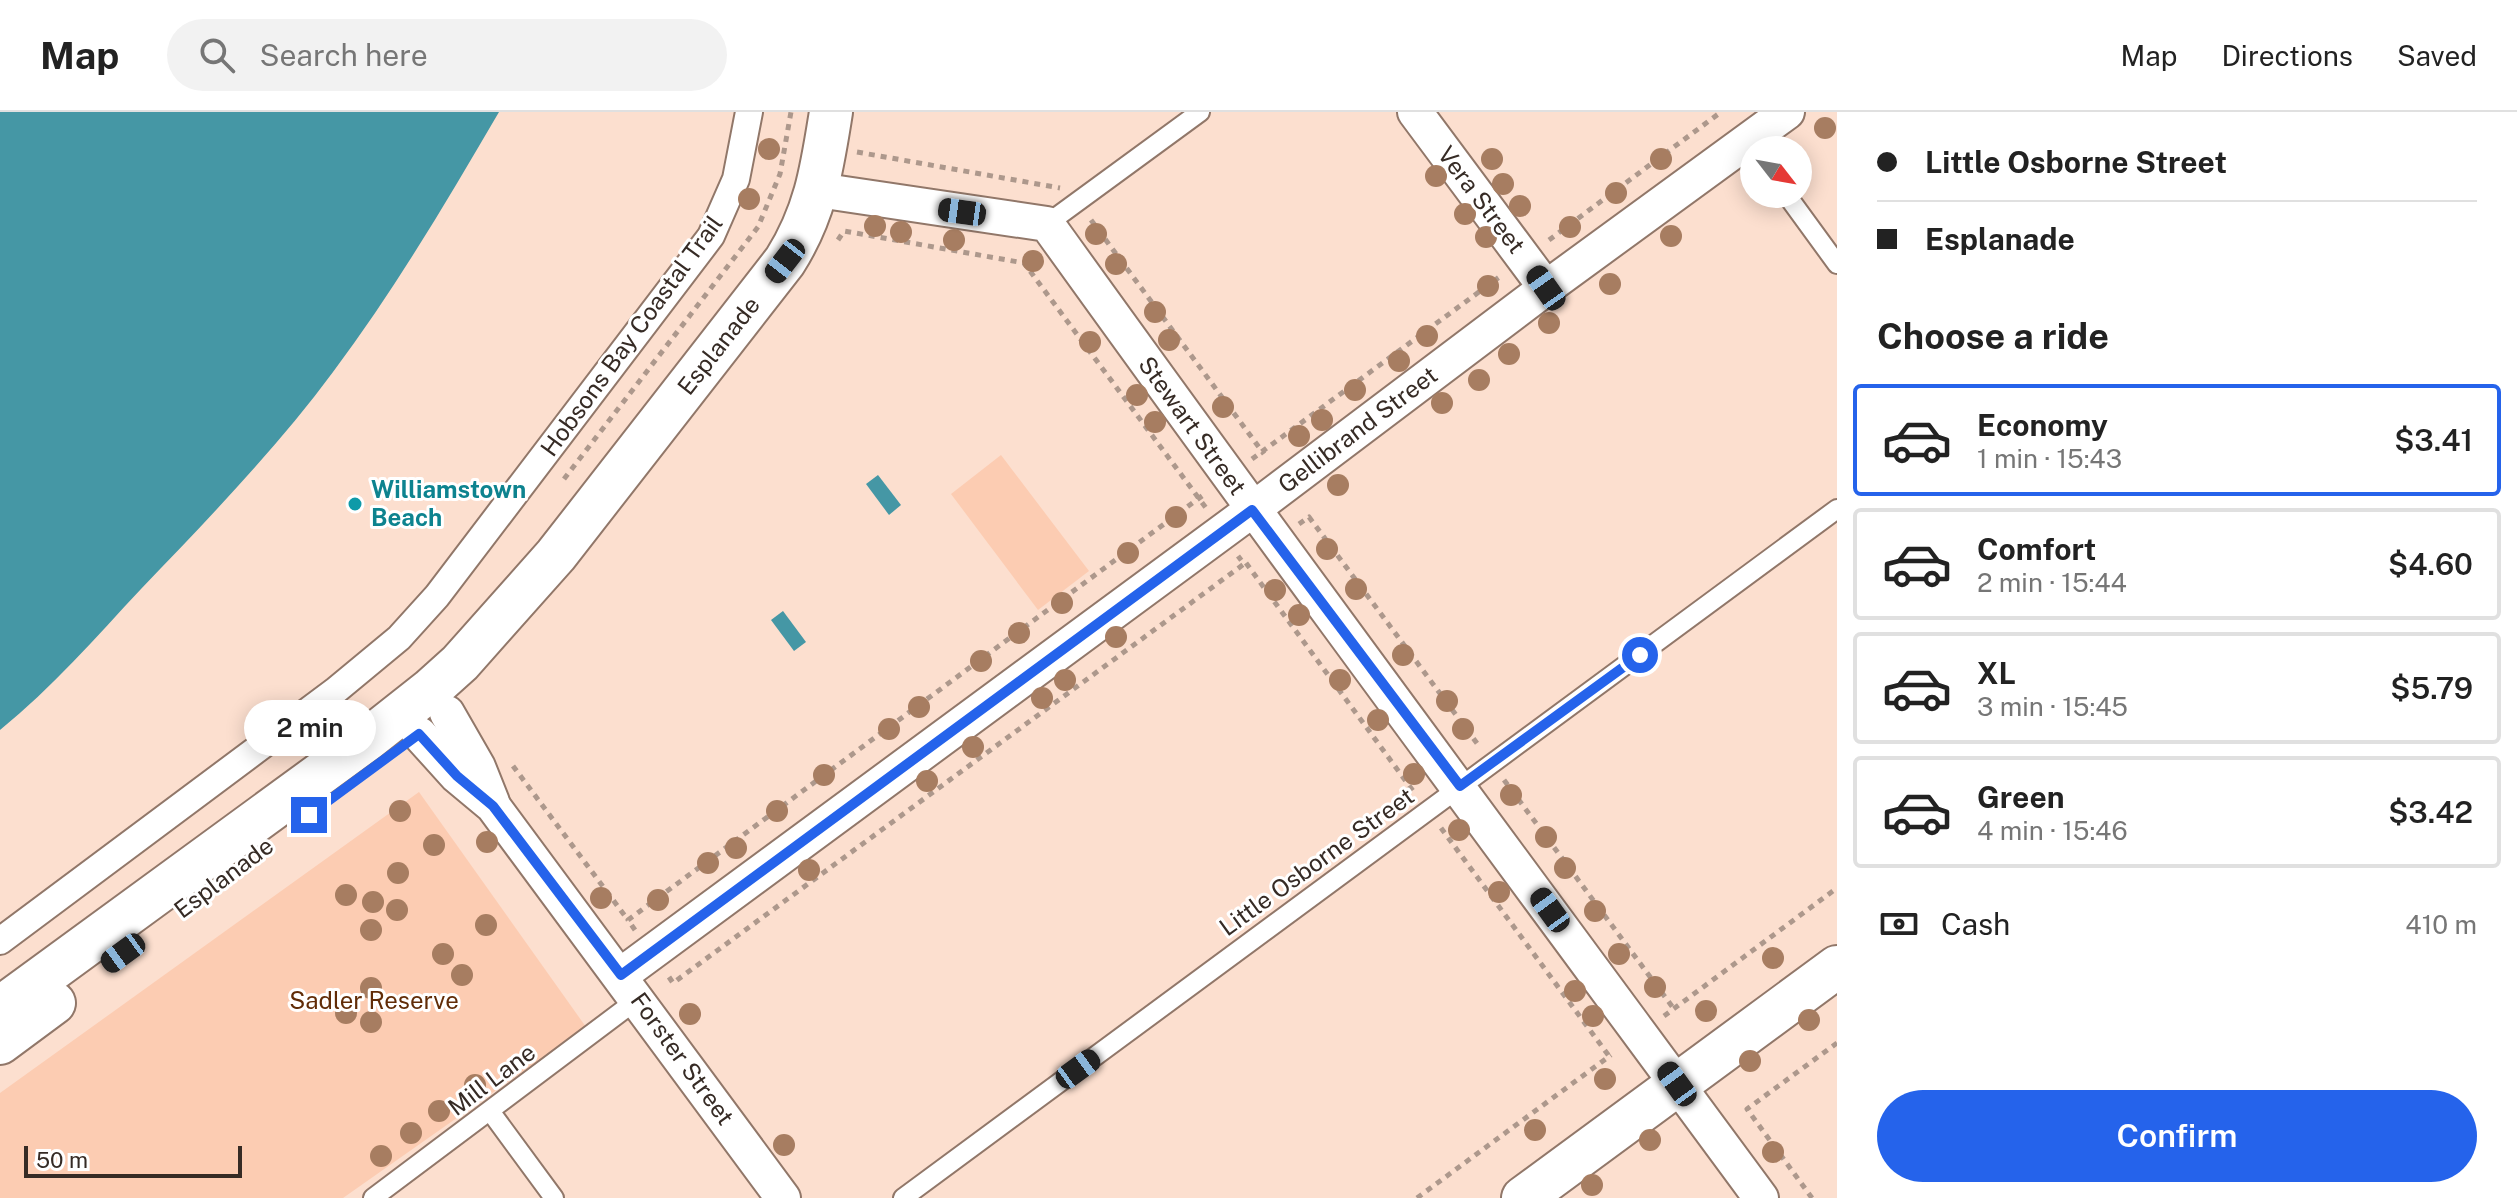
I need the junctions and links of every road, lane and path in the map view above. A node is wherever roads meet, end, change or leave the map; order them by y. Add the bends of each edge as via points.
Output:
1 (749, 112) edge
2 (831, 112) edge
3 (1200, 112) edge
4 (1415, 112) edge
5 (1787, 112) edge
6 (1762, 136) edge
7 (1740, 154) edge
8 (818, 190) junction
9 (1796, 208) edge
10 (1047, 224) junction
11 (835, 243) dead end
12 (1837, 264) edge
13 (1546, 288) junction
14 (1837, 509) edge
15 (1252, 510) junction
16 (1223, 532) junction
17 (1244, 564) dead end
18 (425, 721) junction
19 (507, 758) dead end
20 (1460, 786) junction
21 (628, 920) dead end
22 (0, 941) edge
23 (1837, 967) edge
24 (630, 987) junction
25 (0, 1008) edge
26 (0, 1043) edge
27 (1837, 1043) edge
28 (1677, 1084) junction
29 (490, 1111) junction
30 (373, 1198) edge
31 (554, 1198) edge
32 (783, 1198) edge
33 (903, 1198) edge
34 (1523, 1198) edge
35 (1761, 1198) edge
36 (1812, 1198) edge

1 - 22 street, Hobsons Bay Coastal Trail via 736,179 711,236 437,596 399,638 335,691
2 - 8 street, Esplanade
3 - 10 lane
4 - 13 street, Vera Street
5 - 6 street, Gellibrand Street
7 - 13 street, Gellibrand Street
8 - 10 street
8 - 18 street, Esplanade via 785,261 556,555 479,679
9 - 12 lane
10 - 15 street, Stewart Street
11 - 16 path via 844,231 1024,263
13 - 15 street, Gellibrand Street
14 - 20 lane, Little Osborne Street
15 - 16 street, Gellibrand Street
15 - 20 street, Stewart Street
16 - 17 path
16 - 24 street, Gellibrand Street
18 - 24 street, Forster Street via 473,757 493,806
18 - 25 street, Esplanade
18 - 26 street, Esplanade
19 - 21 path
20 - 28 street, Stewart Street
20 - 33 lane, Little Osborne Street
23 - 28 street
24 - 29 lane, Mill Lane
24 - 32 street, Forster Street
27 - 36 path via 1747,1109
28 - 34 street
28 - 35 street, Stewart Street
29 - 30 lane, Mill Lane
29 - 31 lane

